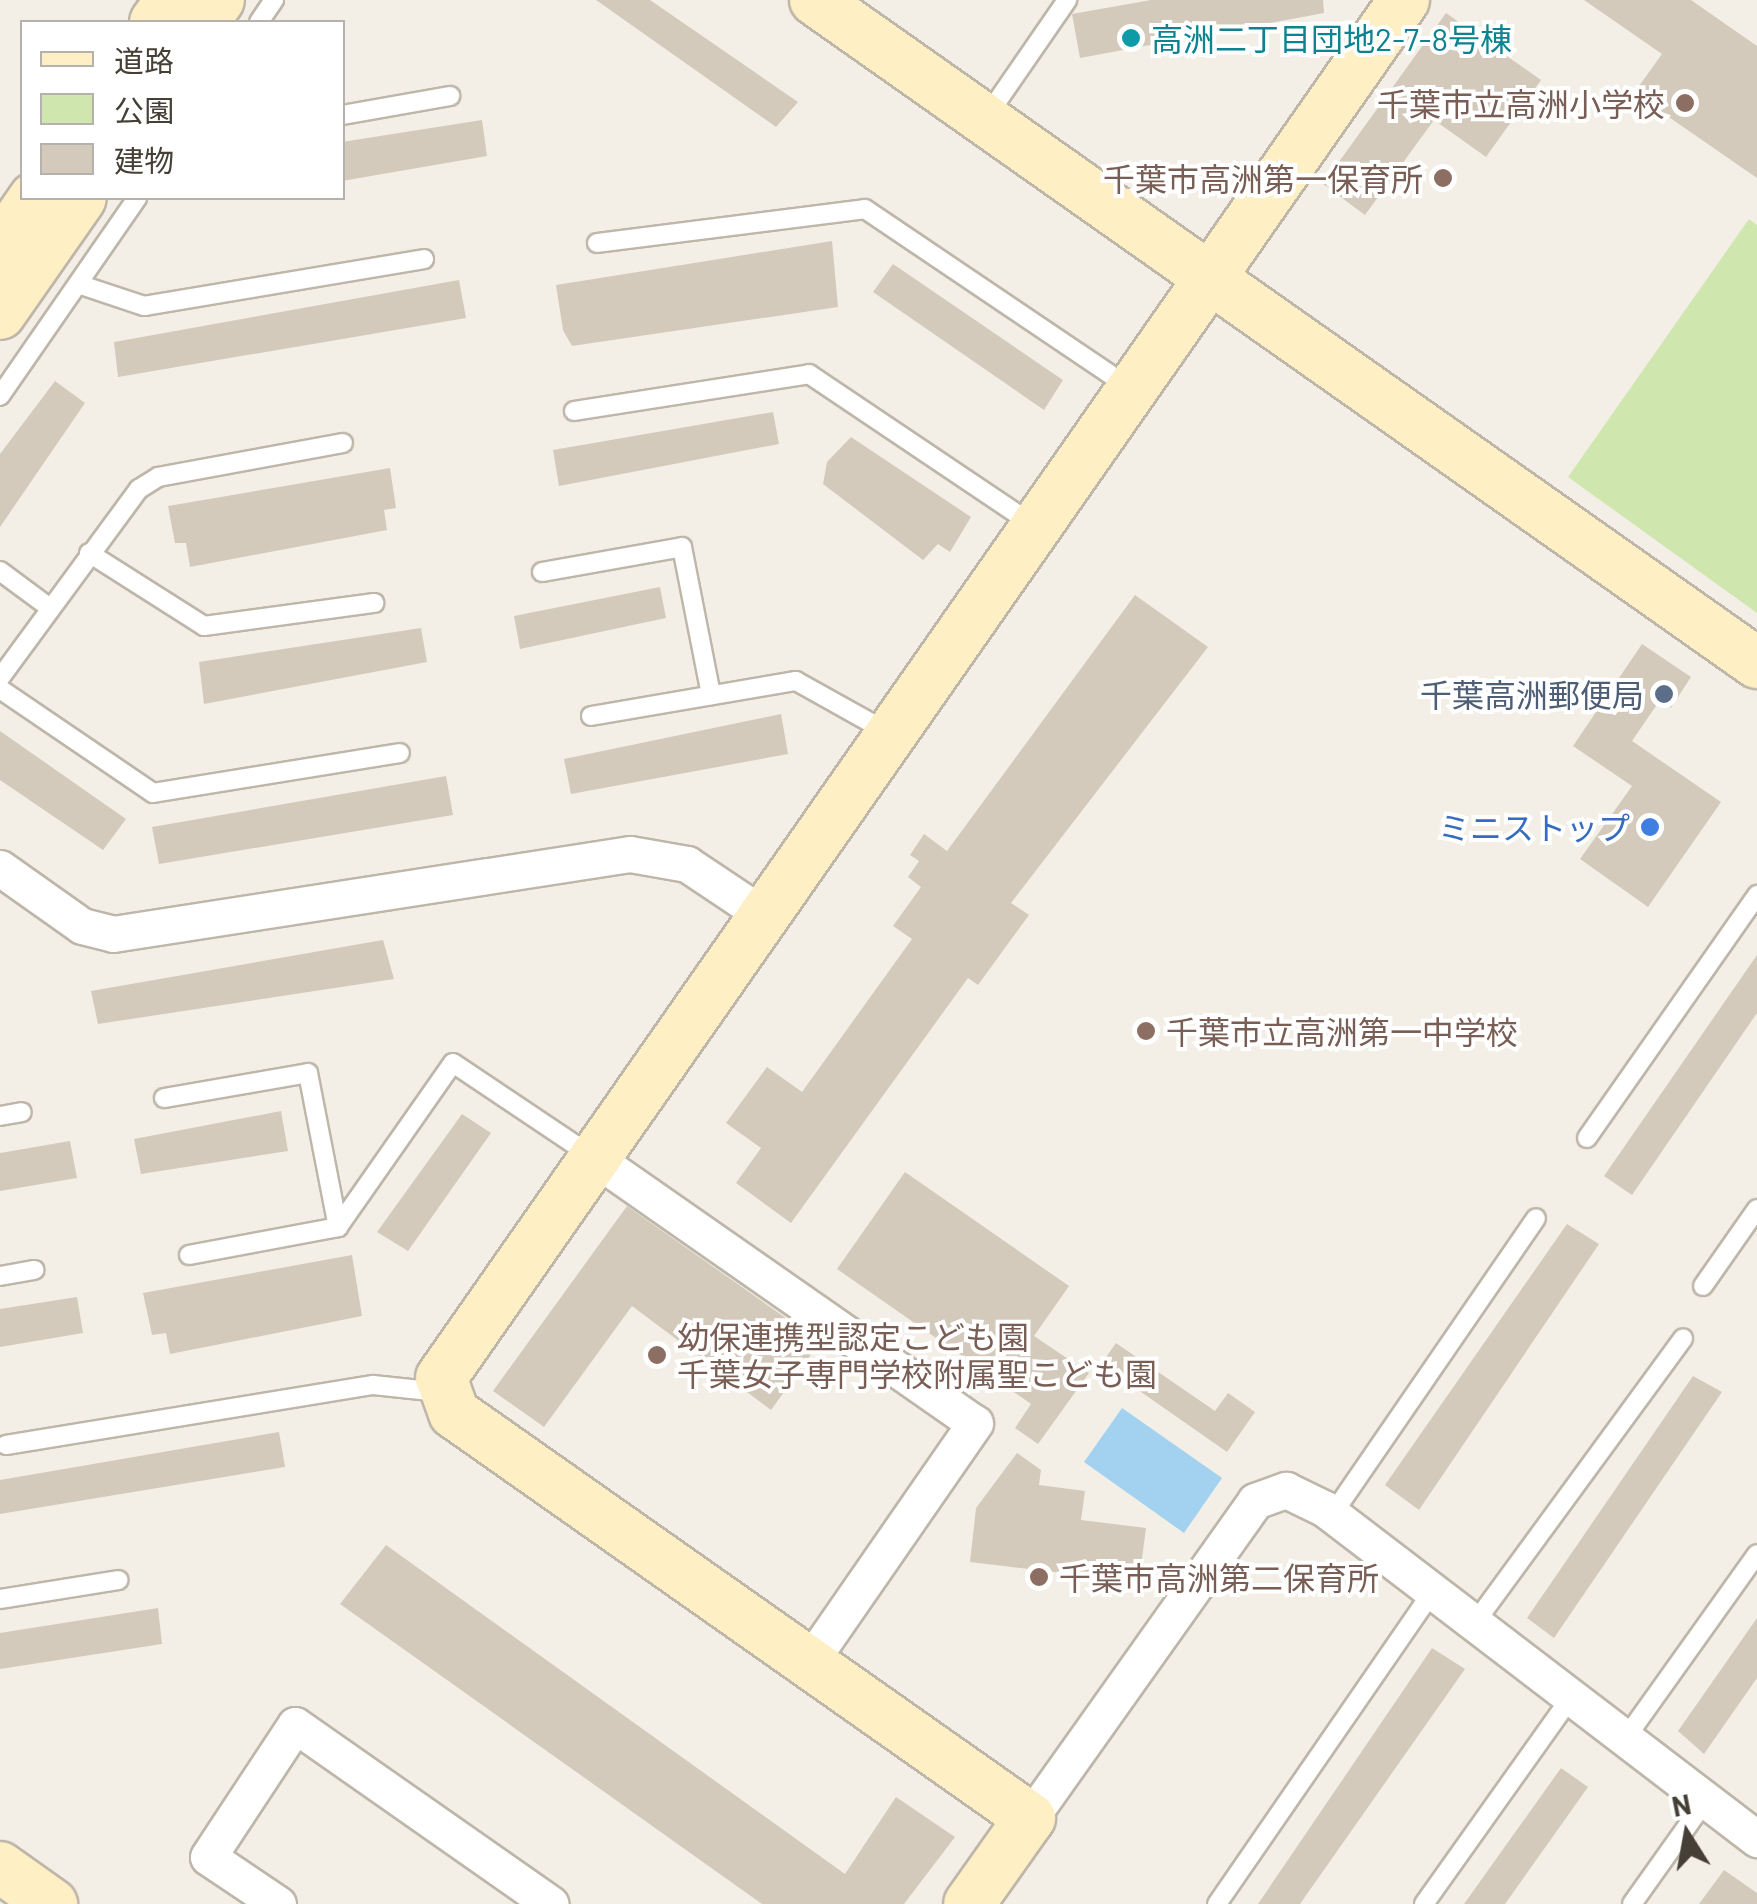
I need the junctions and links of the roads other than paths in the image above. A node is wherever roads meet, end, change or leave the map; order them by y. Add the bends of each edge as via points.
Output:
1 (815, 0) edge
2 (1067, 0) edge
3 (1404, 0) edge
4 (450, 96) dead end
5 (345, 114) edge
6 (984, 120) junction
7 (33, 200) edge
8 (80, 200) edge
9 (137, 200) edge
10 (598, 243) dead end
11 (0, 247) edge
12 (424, 259) dead end
13 (1208, 278) junction
14 (78, 284) junction
15 (0, 314) edge
16 (1131, 388) junction
17 (0, 396) edge
18 (574, 411) dead end
19 (343, 443) dead end
20 (1035, 526) junction
21 (88, 552) junction
22 (0, 572) edge
23 (542, 572) dead end
24 (374, 603) dead end
25 (50, 608) junction
26 (1757, 663) edge
27 (0, 678) edge
28 (0, 690) edge
29 (711, 695) junction
30 (591, 716) dead end
31 (889, 734) junction
32 (400, 753) dead end
33 (0, 868) edge
34 (1757, 894) edge
35 (762, 914) junction
36 (164, 1098) dead end
37 (22, 1112) dead end
38 (0, 1116) edge
39 (1587, 1138) dead end
40 (593, 1156) junction
41 (1757, 1210) edge
42 (1536, 1218) dead end
43 (338, 1228) junction
44 (189, 1255) dead end
45 (34, 1270) dead end
46 (0, 1276) edge
47 (1703, 1286) dead end
48 (1683, 1338) dead end
49 (440, 1392) junction
50 (6, 1445) dead end
51 (1332, 1515) junction
52 (1757, 1554) edge
53 (118, 1580) dead end
54 (1433, 1591) junction
55 (0, 1599) edge
56 (1474, 1624) junction
57 (809, 1663) junction
58 (1571, 1697) junction
59 (1625, 1739) junction
60 (1706, 1800) junction
61 (1030, 1818) junction
62 (1757, 1839) edge
63 (278, 1904) edge
64 (551, 1904) edge
65 (969, 1904) edge
66 (1218, 1904) edge
67 (1424, 1904) edge
68 (1632, 1904) edge

1 - 6 street
2 - 6 lane
3 - 13 street
4 - 5 lane
6 - 13 street
7 - 11 street
8 - 15 street
9 - 14 lane
10 - 16 lane via 866,210
12 - 14 lane via 144,306
13 - 16 street
13 - 26 street
14 - 17 lane
16 - 20 street
18 - 20 lane via 809,374
19 - 21 lane via 158,476 125,501
20 - 31 street
21 - 24 lane via 204,626
21 - 25 lane
22 - 25 lane
23 - 29 lane via 682,547
25 - 27 lane
28 - 32 lane via 153,793
29 - 30 lane
29 - 31 lane via 796,680
31 - 35 street
33 - 35 street via 82,926 113,934 630,854 686,864
34 - 39 lane
35 - 40 street
36 - 43 lane via 308,1073
37 - 38 lane
40 - 43 lane via 453,1063
40 - 49 street via 448,1363
40 - 57 street via 975,1423
41 - 47 lane
42 - 51 lane
43 - 44 lane
45 - 46 lane
48 - 56 lane
49 - 50 lane via 374,1385
49 - 57 street via 454,1413
51 - 54 street
51 - 61 street via 1286,1490 1255,1502
52 - 59 lane
53 - 55 lane
54 - 56 street
54 - 66 lane
56 - 58 street
57 - 61 street
58 - 59 street
58 - 67 lane
59 - 60 street
60 - 62 street
60 - 68 lane
61 - 65 street
63 - 64 street via 208,1856 294,1725

